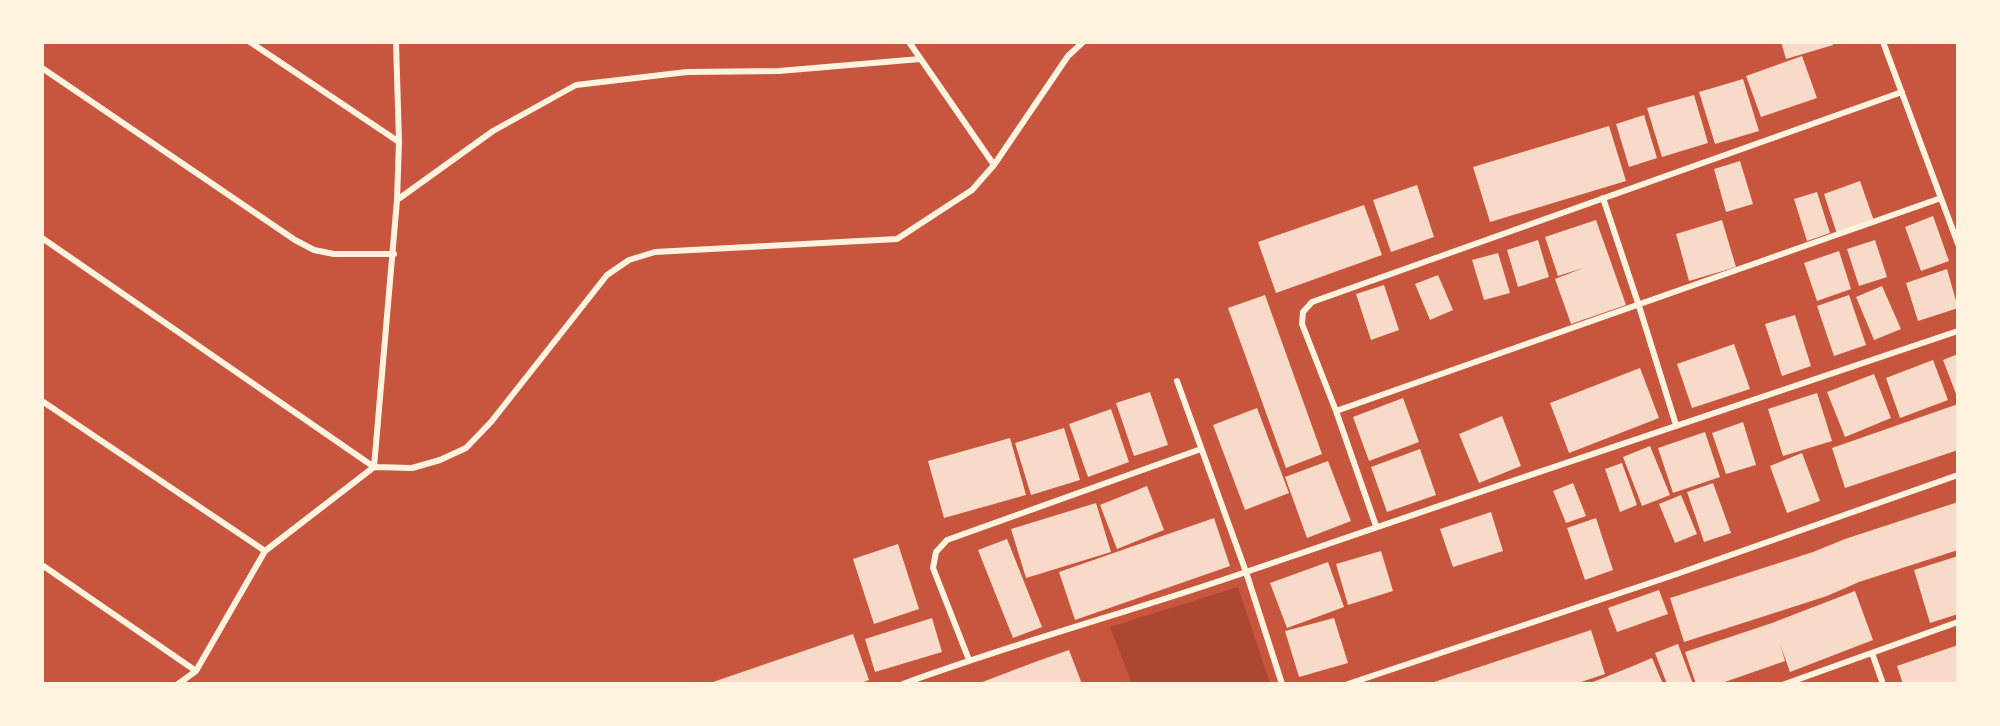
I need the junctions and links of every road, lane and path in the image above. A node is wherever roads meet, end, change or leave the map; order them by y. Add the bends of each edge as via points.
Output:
1 (250, 42) edge
2 (396, 42) edge
3 (909, 42) edge
4 (1083, 42) edge
5 (1883, 42) edge
6 (920, 59) junction
7 (42, 68) edge
8 (1902, 92) junction
9 (399, 142) junction
10 (994, 165) junction
11 (1603, 198) junction
12 (1941, 198) junction
13 (398, 200) junction
14 (42, 238) edge
15 (1958, 244) edge
16 (394, 254) junction
17 (1640, 306) junction
18 (1958, 331) edge
19 (1177, 381) dead end
20 (42, 401) edge
21 (1336, 411) junction
22 (1676, 425) junction
23 (1201, 449) junction
24 (374, 467) junction
25 (1958, 475) edge
26 (1376, 526) junction
27 (266, 551) junction
28 (42, 565) edge
29 (1246, 572) junction
30 (1958, 622) edge
31 (1872, 653) junction
32 (969, 660) junction
33 (196, 670) junction
34 (178, 684) edge
35 (903, 684) edge
36 (1282, 684) edge
37 (1348, 684) edge
38 (1785, 684) edge
39 (1882, 684) edge

1 - 9 street
2 - 9 street
3 - 6 street
4 - 10 street via 1068,56
5 - 8 street
6 - 10 street
6 - 13 street via 779,71 687,72 576,85 493,131
7 - 16 street via 314,250
8 - 11 street
8 - 12 street
9 - 13 street
10 - 24 street via 972,190 897,239 656,252 629,260 607,275 466,448 412,468
11 - 17 street
11 - 21 street via 1312,302 1303,312 1302,324
12 - 15 street
12 - 17 street
13 - 16 street
14 - 24 street
16 - 24 street
17 - 21 street
17 - 22 street
18 - 22 street
19 - 23 street
20 - 27 street
21 - 26 street
22 - 26 street
23 - 29 street
23 - 32 street via 947,540 936,552 933,568
24 - 27 street
25 - 37 street
26 - 29 street
27 - 33 street
28 - 33 street
29 - 32 street
29 - 36 street
30 - 31 street
31 - 38 street
31 - 39 street
32 - 35 street
33 - 34 street

